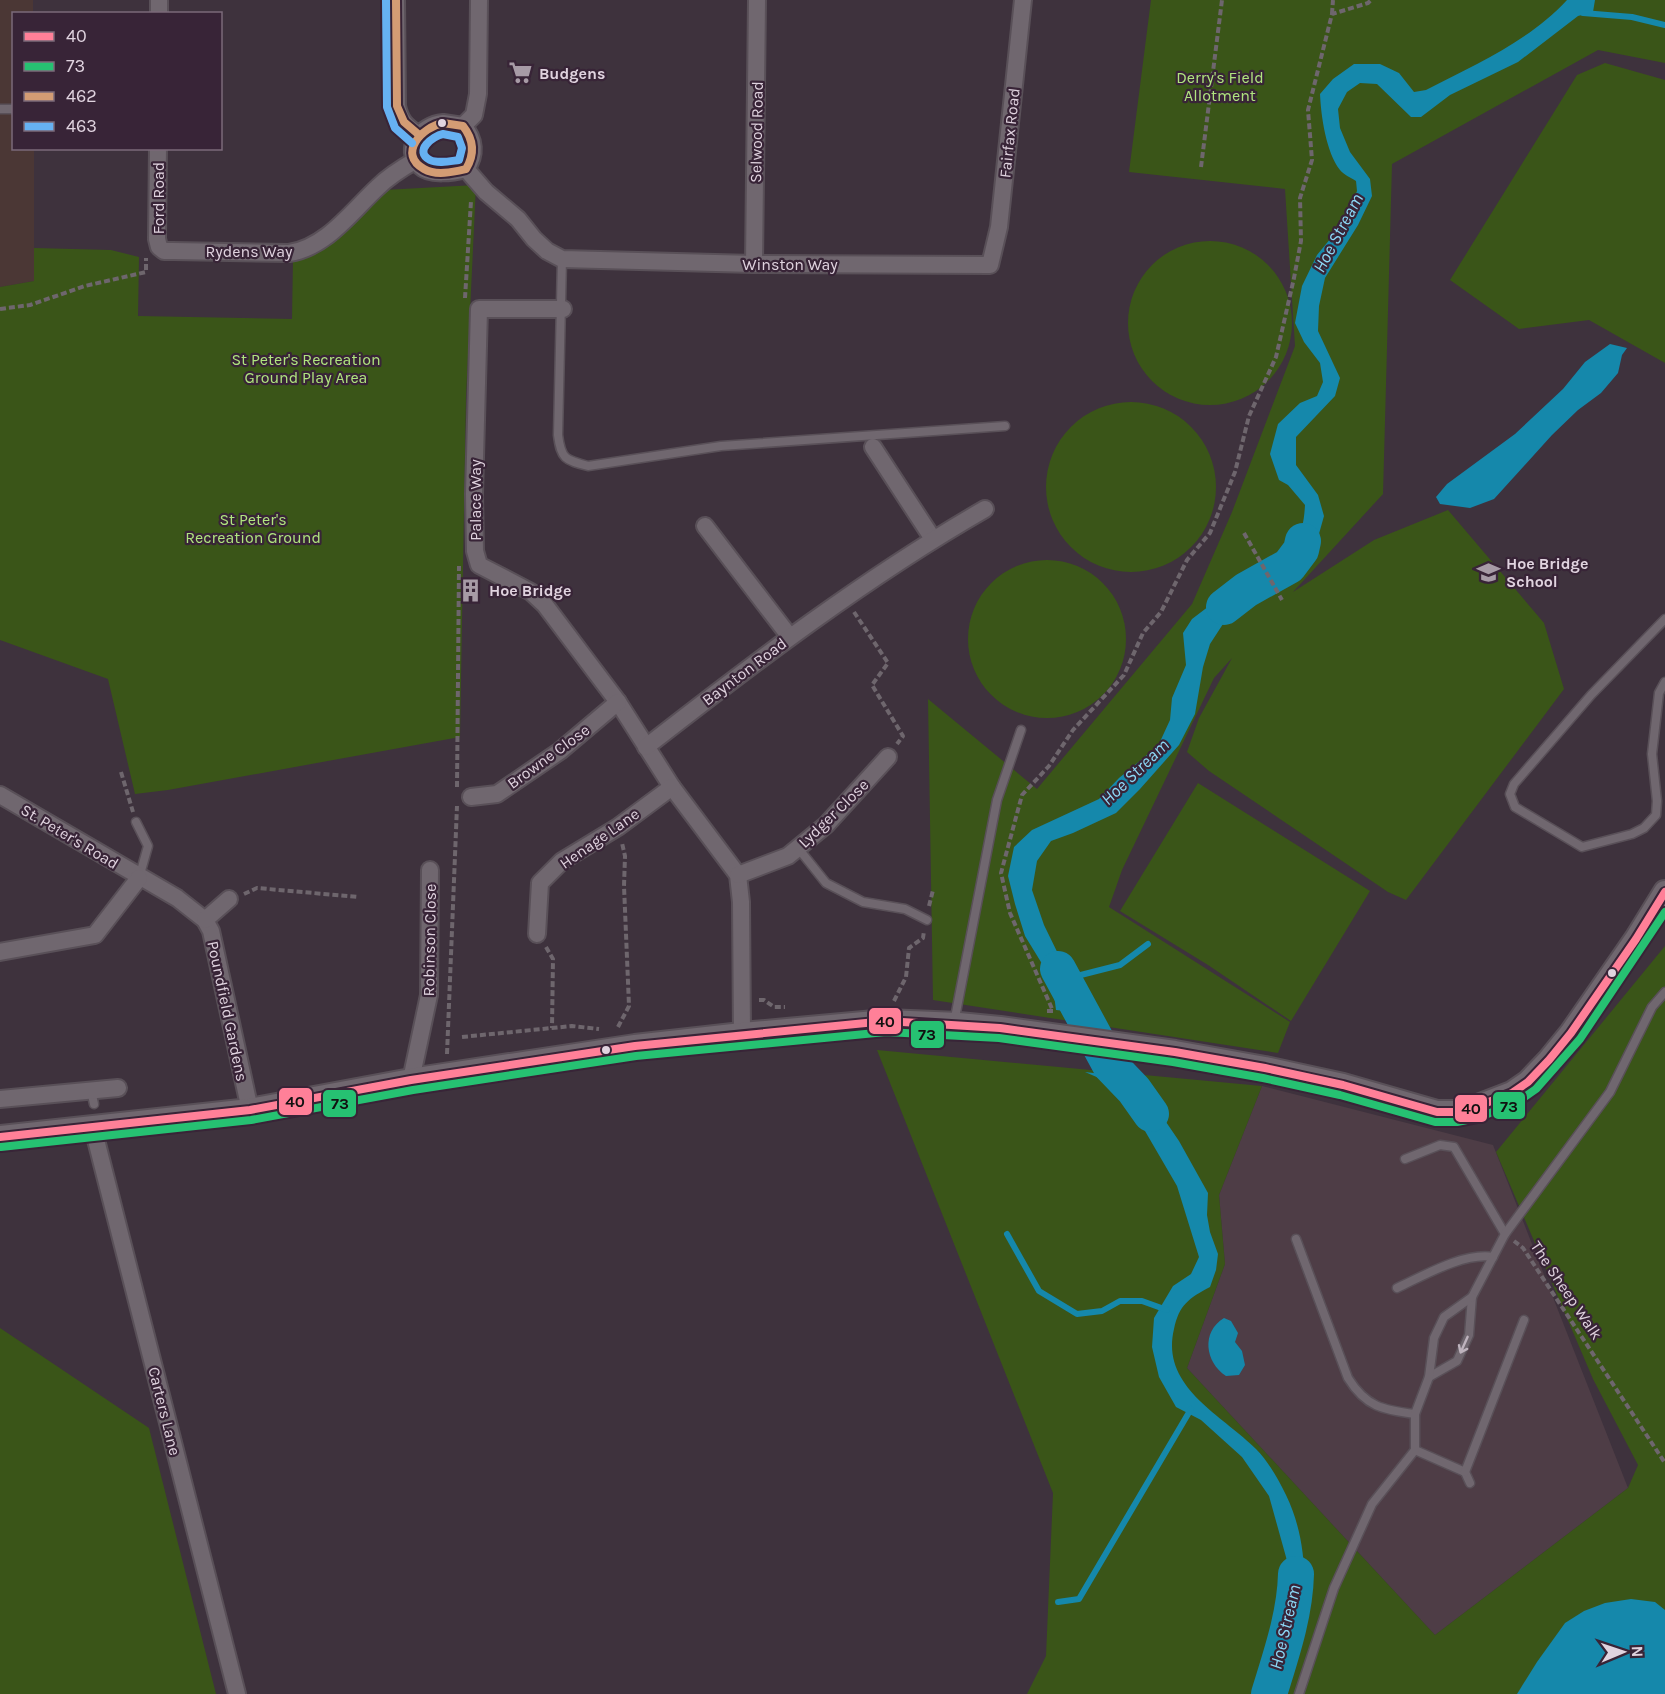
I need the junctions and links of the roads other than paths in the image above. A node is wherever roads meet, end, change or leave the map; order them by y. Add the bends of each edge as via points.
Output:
1 (396, 0) edge
2 (479, 0) edge
3 (757, 0) edge
4 (1023, 0) edge
5 (463, 126) junction
6 (418, 134) junction
7 (158, 150) edge
8 (416, 160) junction
9 (466, 169) junction
10 (159, 247) joint
11 (562, 259) junction
12 (754, 264) junction
13 (990, 265) joint
14 (562, 309) junction
15 (1005, 426) dead end
16 (873, 447) dead end
17 (985, 509) dead end
18 (705, 526) dead end
19 (933, 538) junction
20 (1665, 619) edge
21 (790, 637) junction
22 (1665, 682) edge
23 (618, 702) junction
24 (1021, 730) dead end
25 (645, 747) junction
26 (888, 757) road end
27 (672, 787) junction
28 (0, 795) edge
29 (471, 797) dead end
30 (136, 822) road end
31 (798, 848) junction
32 (430, 870) dead end
33 (738, 875) junction
34 (139, 878) junction
35 (1665, 892) edge
36 (229, 899) road end
37 (205, 920) junction
38 (927, 920) road end
39 (537, 934) road end
40 (0, 952) edge
41 (1665, 992) edge
42 (954, 1023) junction
43 (742, 1034) junction
44 (411, 1080) junction
45 (118, 1088) dead end
46 (0, 1099) edge
47 (250, 1110) junction
48 (93, 1128) junction
49 (0, 1137) edge
50 (1405, 1159) dead end
51 (1505, 1234) junction
52 (1296, 1239) dead end
53 (1493, 1257) junction
54 (1397, 1288) dead end
55 (1472, 1296) junction
56 (1524, 1320) dead end
57 (1429, 1377) junction
58 (1415, 1414) junction
59 (1415, 1450) junction
60 (1465, 1472) junction
61 (1470, 1483) dead end
62 (237, 1694) edge
63 (1299, 1694) edge

1 - 6 street via 397,106 400,118
2 - 5 street via 478,94 474,115
3 - 12 street, Selwood Road
4 - 13 street, Fairfax Road via 999,227
5 - 6 street via 432,124
5 - 9 street via 474,150
6 - 8 street
7 - 10 street, Ford Road
8 - 9 street via 429,171
8 - 10 street, Rydens Way via 380,184 323,239 302,251 173,251
9 - 11 street via 534,239
11 - 12 street, Winston Way
11 - 14 lane
12 - 13 street, Winston Way
14 - 15 lane via 558,435 560,453 578,464 588,466 721,446
14 - 23 street, Palace Way via 479,309 475,550 479,565 531,592 545,605
16 - 19 street
17 - 19 street, Baynton Road
18 - 21 street
19 - 21 street, Baynton Road
20 - 22 lane via 1591,695 1514,784 1510,794 1515,807 1582,846 1644,828 1658,810 1652,754 1659,693
21 - 25 street, Baynton Road
23 - 25 street, Palace Way
23 - 29 street, Browne Close via 560,751 497,794
24 - 42 lane via 997,800
25 - 27 street, Palace Way
26 - 31 street, Lydger Close via 825,825
27 - 33 street, Palace Way
27 - 39 street, Henage Lane via 618,827 562,861 540,883
28 - 34 street, St. Peter's Road
30 - 34 lane via 148,846
31 - 33 street, Lydger Close via 788,856
31 - 38 lane via 826,883 863,902 904,909
32 - 44 street, Robinson Close via 429,995
33 - 43 street
34 - 37 street, Poundfield Gardens via 177,898
34 - 40 street via 95,935
35 - 42 main road via 1571,1033 1528,1082 1512,1093 1455,1112 1437,1112 1343,1085 1175,1052
36 - 37 street
37 - 47 street, Poundfield Gardens via 211,931
41 - 51 lane via 1652,1008 1610,1092
42 - 43 main road via 886,1021
43 - 44 main road
44 - 47 main road
45 - 46 street via 92,1097
47 - 48 main road
48 - 49 main road
48 - 62 street, Carters Lane
50 - 51 lane via 1440,1145 1454,1147
51 - 53 lane
52 - 58 lane via 1356,1391 1388,1411
53 - 54 lane via 1482,1255 1456,1262
53 - 55 lane
55 - 57 lane via 1444,1317 1434,1338
55 -> 57 lane via 1469,1335 1457,1361
56 - 60 lane
57 - 58 lane
58 - 59 lane
59 - 60 lane
59 - 63 lane via 1372,1504 1334,1588
60 - 61 lane

